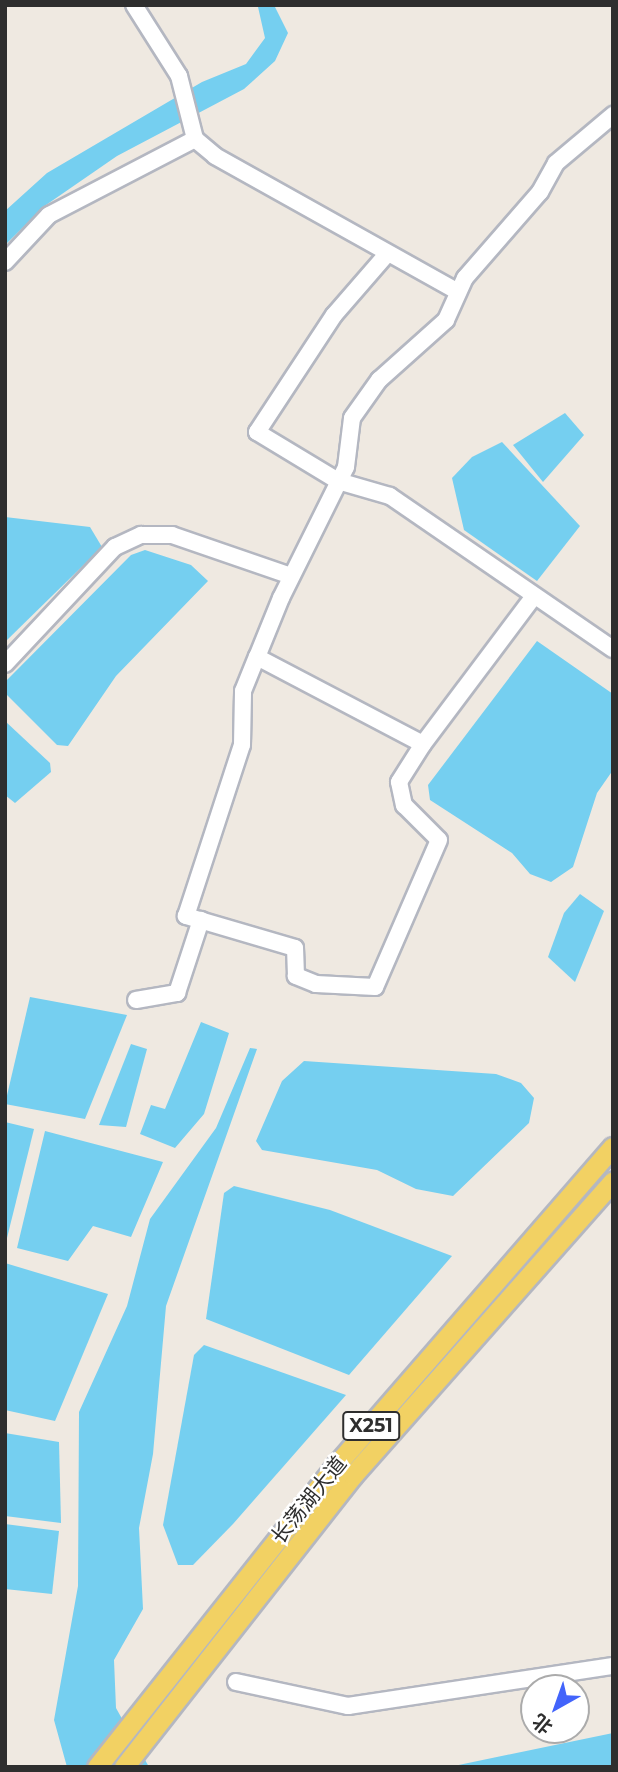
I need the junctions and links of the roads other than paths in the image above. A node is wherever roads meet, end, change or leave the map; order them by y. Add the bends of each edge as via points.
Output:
1 (134, 5) edge
2 (613, 115) edge
3 (195, 139) junction
4 (387, 254) junction
5 (5, 262) edge
6 (458, 292) junction
7 (338, 481) junction
8 (292, 576) junction
9 (534, 596) junction
10 (613, 649) edge
11 (257, 657) junction
12 (5, 664) edge
13 (423, 744) junction
14 (201, 920) junction
15 (136, 1000) dead end
16 (613, 1146) edge
17 (613, 1181) edge
18 (613, 1666) edge
19 (236, 1682) dead end
20 (97, 1767) edge
21 (124, 1767) edge

1 - 3 street via 182,86
2 - 6 street via 556,163
3 - 4 street via 299,208
3 - 5 street via 49,215
4 - 6 street
4 - 7 street via 334,315 257,432
6 - 7 street via 446,320 379,380 352,418
7 - 8 street
7 - 9 street via 390,496
8 - 11 street
8 - 12 street via 172,535 141,534 115,547
9 - 10 street
9 - 13 street
11 - 13 street
11 - 14 street via 243,691 242,745 230,792 186,916
13 - 14 street via 398,782 404,805 439,840 375,987 316,984 296,976 295,948
14 - 15 street via 177,993
16 - 20 main road, 长荡湖大道 / X251 via 337,1464
17 - 21 main road, 长荡湖大道 / X251 via 353,1475
18 - 19 street via 348,1706

